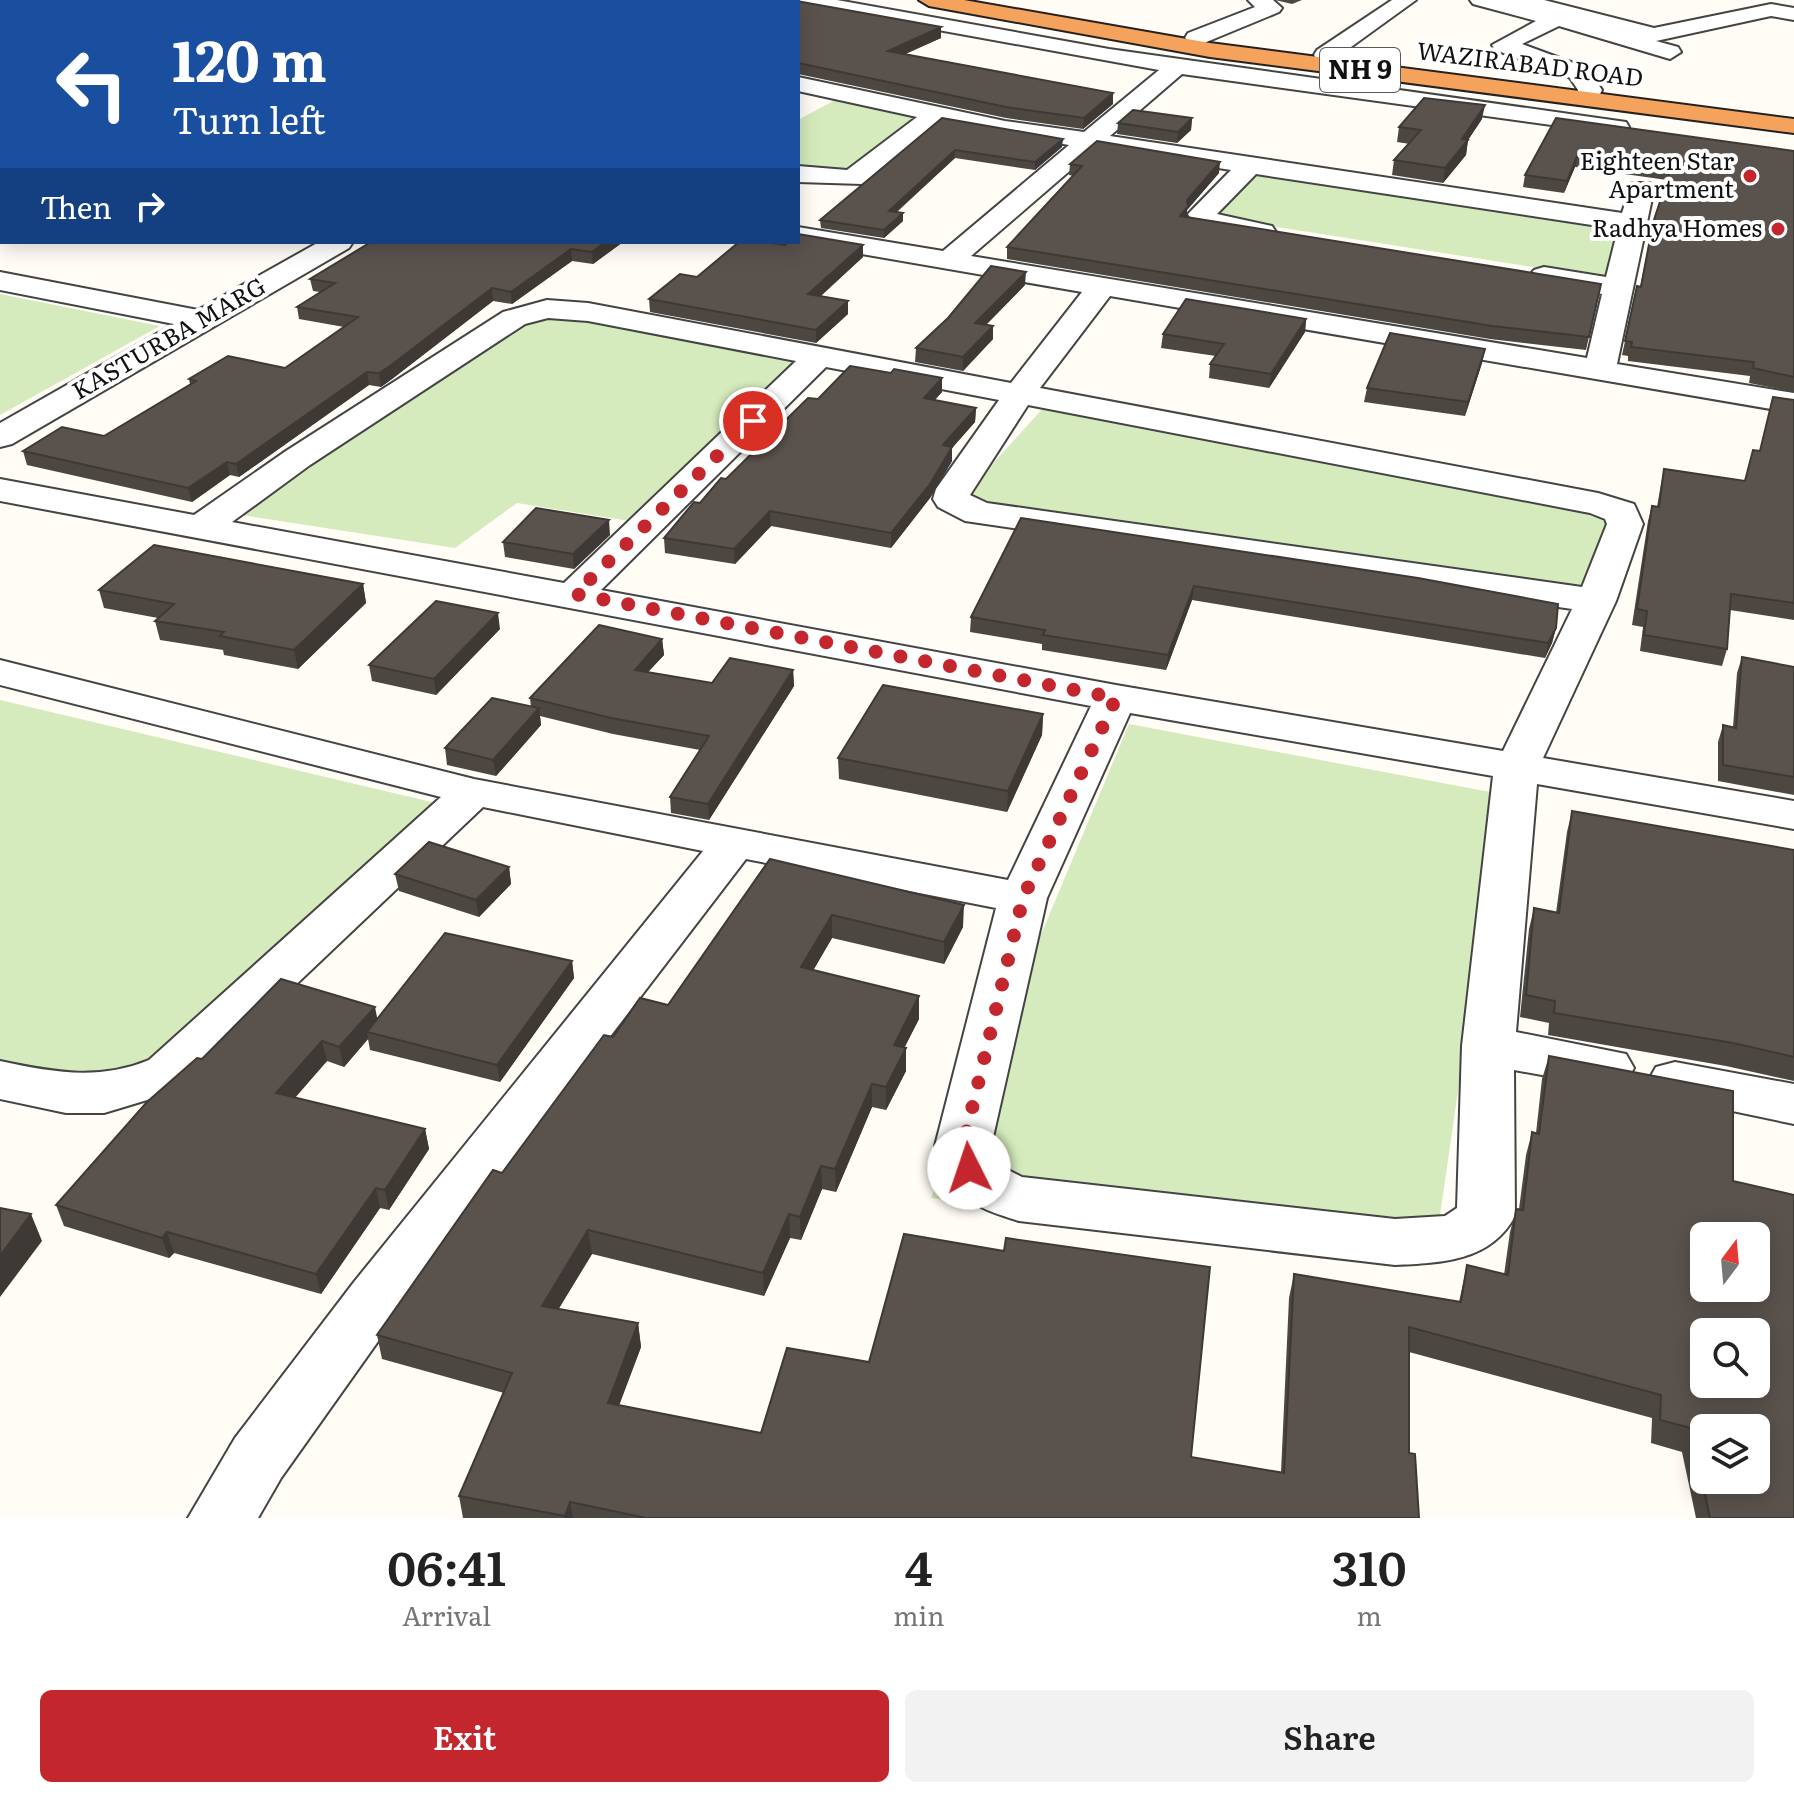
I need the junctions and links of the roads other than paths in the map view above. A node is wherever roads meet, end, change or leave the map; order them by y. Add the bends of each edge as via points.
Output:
1 (806, 0) edge
2 (929, 0) edge
3 (982, 0) edge
4 (1258, 0) edge
5 (1406, 0) edge
6 (1419, 0) edge
7 (1480, 0) edge
8 (1520, 0) edge
9 (1744, 0) edge
10 (1786, 12) edge
11 (1557, 19) junction
12 (1196, 38) junction
13 (1670, 52) dead end
14 (1334, 57) junction
15 (1175, 68) junction
16 (800, 84) edge
17 (823, 90) junction
18 (1588, 94) junction
19 (800, 102) edge
20 (936, 114) junction
21 (1794, 116) edge
22 (1794, 126) edge
23 (1640, 130) edge
24 (1085, 141) junction
25 (1248, 167) junction
26 (800, 174) edge
27 (1641, 189) dead end
28 (1633, 223) junction
29 (800, 235) edge
30 (1297, 237) edge
31 (335, 244) edge
32 (949, 260) junction
33 (1510, 270) edge
34 (0, 281) edge
35 (1103, 285) junction
36 (1617, 287) junction
37 (201, 320) junction
38 (819, 356) junction
39 (1600, 369) junction
40 (1020, 393) junction
41 (1794, 403) edge
42 (0, 437) edge
43 (0, 490) edge
44 (201, 527) junction
45 (575, 594) junction
46 (1596, 601) junction
47 (0, 672) edge
48 (1116, 698) junction
49 (1516, 769) junction
50 (473, 792) junction
51 (1794, 815) edge
52 (733, 844) junction
53 (1023, 898) junction
54 (1488, 1046) junction
55 (0, 1080) edge
56 (1794, 1104) edge
57 (222, 1518) edge

1 - 15 street
2 - 18 highway, WAZIRABAD ROAD / NH 9 via 1210,50
3 - 12 highway, WAZIRABAD ROAD
4 - 12 street via 1272,8
5 - 14 street
6 - 14 street
7 - 11 street
8 - 10 street via 1654,35
9 - 10 street
11 - 13 street
11 - 18 street via 1503,45 1579,73
12 - 14 highway, WAZIRABAD ROAD
14 - 18 highway, WAZIRABAD ROAD
15 - 23 street
15 - 24 street
16 - 17 street
17 - 19 street
17 - 20 street
18 - 21 highway, WAZIRABAD ROAD
18 - 22 highway, WAZIRABAD ROAD / NH 9
20 - 24 street
20 - 26 street via 860,174 840,179
24 - 25 street
24 - 32 street
25 - 28 street
25 - 30 street via 1202,214 1205,220
27 - 28 street
28 - 36 street
29 - 32 street
31 - 37 street, KASTURBA MARG
32 - 35 street
33 - 36 street
34 - 37 street
35 - 39 street
35 - 40 street
36 - 39 street
37 - 42 street, KASTURBA MARG
38 - 40 street
38 - 44 street via 588,312 547,309 526,314 298,458
38 - 45 street
39 - 41 street
40 - 46 street via 1621,512 1625,524
40 - 46 street via 954,489 951,499 961,506 978,513
43 - 44 street
44 - 45 street
45 - 48 street
46 - 49 street
47 - 50 street
48 - 49 street
48 - 53 street
49 - 51 street
49 - 54 street
50 - 52 street
50 - 55 street via 168,1074 131,1091 100,1094 56,1093
52 - 53 street
52 - 57 street via 375,1299 258,1458
53 - 54 street via 963,1146 969,1168 984,1187 1019,1199 1395,1242 1471,1233 1486,1216
54 - 56 street

